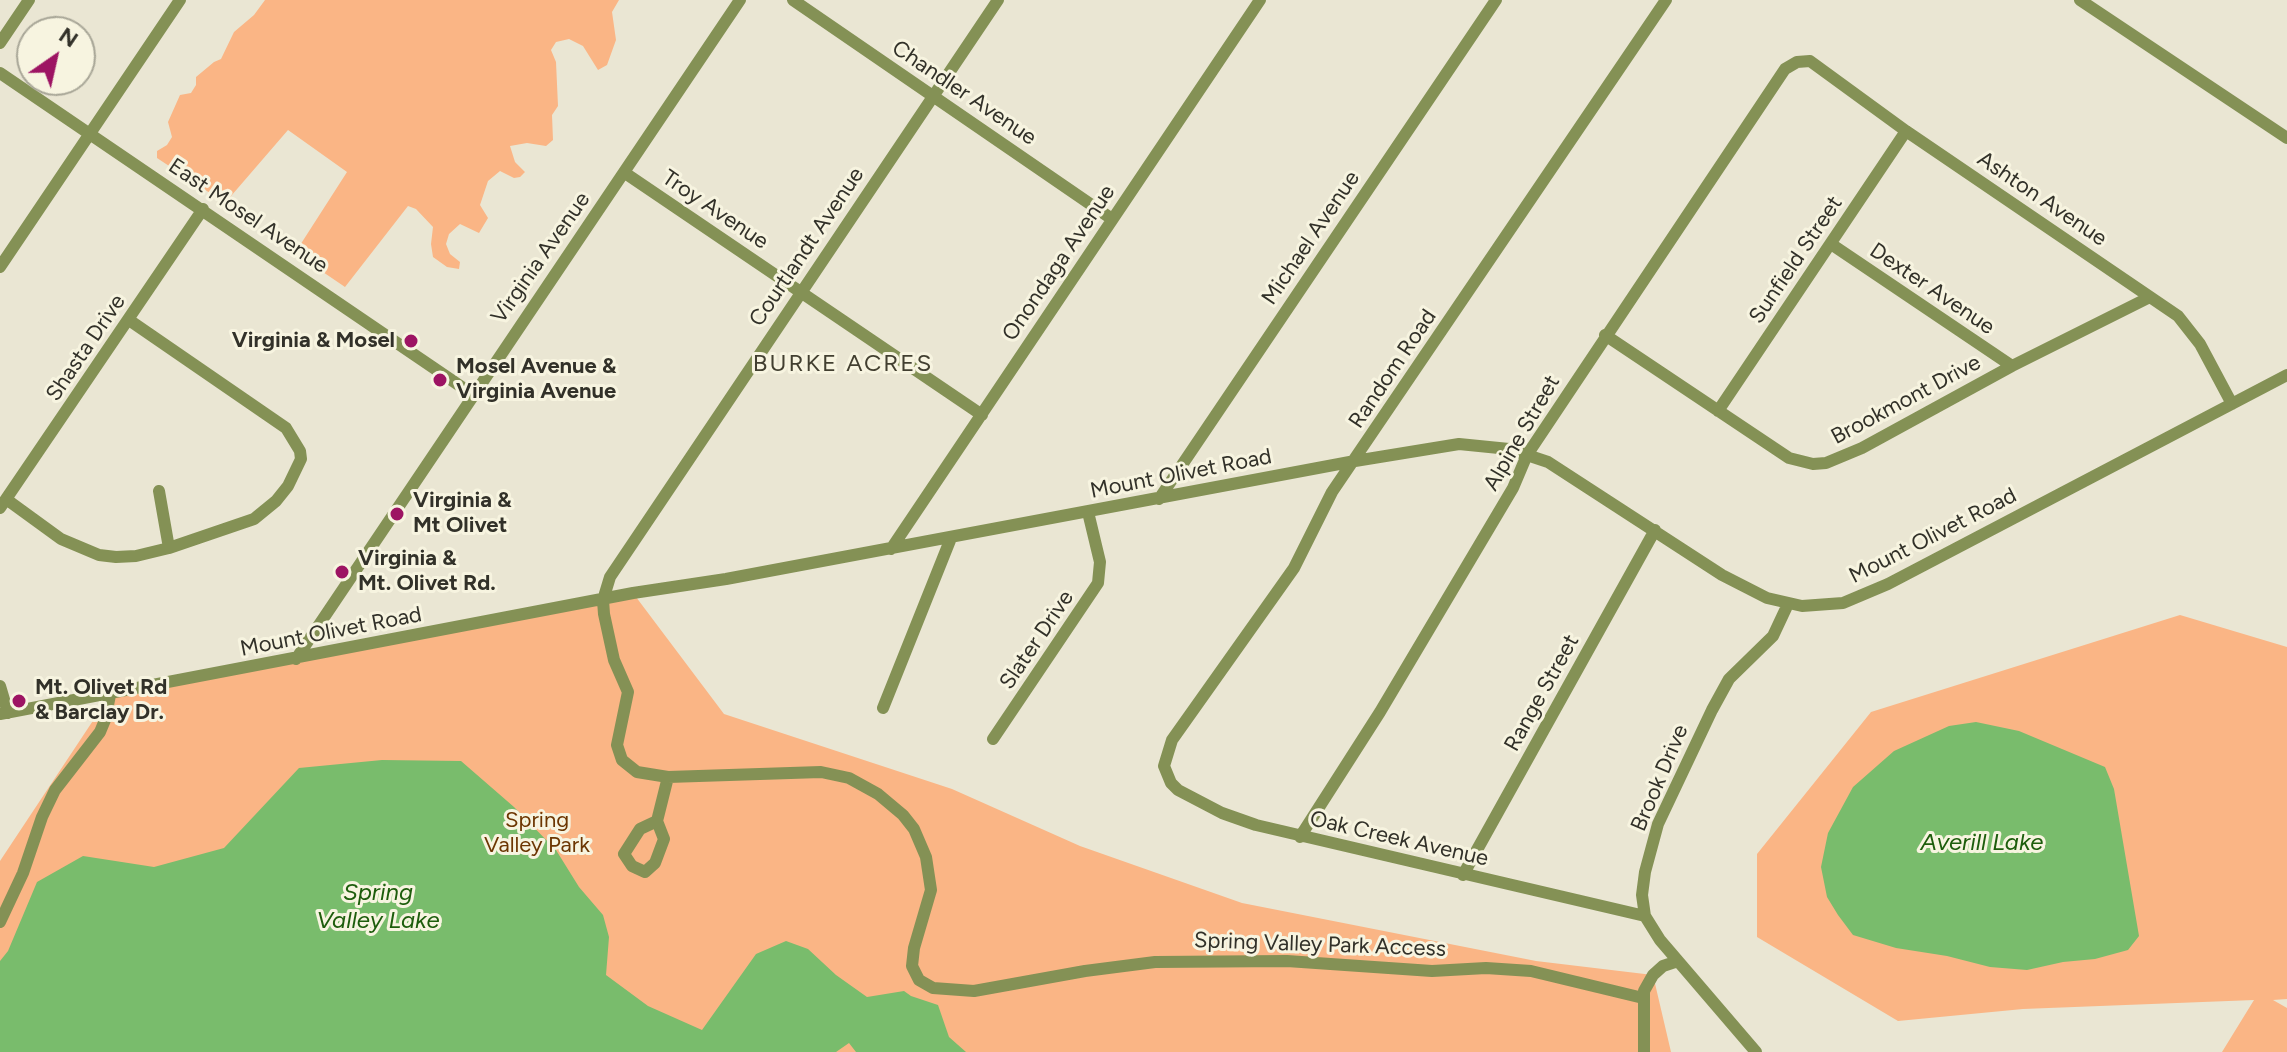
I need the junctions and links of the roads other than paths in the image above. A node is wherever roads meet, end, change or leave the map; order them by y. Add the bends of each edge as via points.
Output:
1 (29, 0) edge
2 (180, 0) edge
3 (740, 0) edge
4 (793, 0) edge
5 (998, 0) edge
6 (1260, 0) edge
7 (1496, 0) edge
8 (1666, 0) edge
9 (2080, 0) edge
10 (0, 43) edge
11 (1797, 62) joint
12 (0, 73) edge
13 (933, 96) junction
14 (1906, 131) junction
15 (91, 133) junction
16 (2287, 138) edge
17 (625, 173) junction
18 (203, 209) junction
19 (1112, 219) junction
20 (1831, 244) junction
21 (0, 267) edge
22 (801, 292) junction
23 (2150, 297) junction
24 (129, 320) junction
25 (1605, 335) junction
26 (2012, 366) junction
27 (2287, 375) edge
28 (472, 394) junction
29 (2232, 404) junction
30 (1718, 411) junction
31 (982, 415) junction
32 (1527, 455) junction
33 (1355, 461) junction
34 (159, 491) dead end
35 (1159, 499) junction
36 (3, 503) edge
37 (1088, 512) junction
38 (1655, 530) junction
39 (951, 538) junction
40 (169, 548) junction
41 (891, 549) junction
42 (603, 600) junction
43 (1788, 604) junction
44 (296, 659) junction
45 (0, 686) edge
46 (110, 695) junction
47 (883, 708) dead end
48 (4, 713) edge
49 (993, 739) dead end
50 (1164, 766) joint
51 (668, 777) junction
52 (657, 821) dead end
53 (1300, 837) junction
54 (1463, 875) junction
55 (1645, 916) junction
56 (0, 922) edge
57 (1678, 961) junction
58 (1643, 998) junction
59 (1644, 1052) edge
60 (1756, 1052) edge

1 - 10 street
2 - 15 street
3 - 17 street, Virginia Avenue
4 - 13 street, Chandler Avenue
5 - 13 street, Courtlandt Avenue
6 - 19 street, Onondaga Avenue
7 - 35 street, Michael Avenue
8 - 33 street, Random Road
9 - 16 street
11 - 14 street, Ashton Avenue via 1810,61
11 - 25 street, Alpine Street via 1785,69
12 - 15 street, East Mosel Avenue
13 - 19 street, Chandler Avenue
13 - 22 street, Courtlandt Avenue
14 - 20 street, Sunfield Street
14 - 23 street, Ashton Avenue
15 - 18 street, East Mosel Avenue
15 - 21 street
17 - 22 street, Troy Avenue
17 - 28 street, Virginia Avenue
18 - 24 street, Shasta Drive
18 - 28 street, East Mosel Avenue
19 - 31 street, Onondaga Avenue
20 - 26 street, Dexter Avenue
20 - 30 street, Sunfield Street
22 - 31 street, Troy Avenue
22 - 42 street, Courtlandt Avenue via 610,577
23 - 26 street, Brookmont Drive
23 - 29 street, Ashton Avenue via 2189,328
24 - 36 street, Shasta Drive
24 - 40 street via 273,417 300,451 288,486 261,515
25 - 30 street, Brookmont Drive
25 - 32 street, Alpine Street
26 - 30 street, Brookmont Drive via 1826,463 1789,458
27 - 29 street, Mount Olivet Road
28 - 44 street, Virginia Avenue
29 - 43 street, Mount Olivet Road via 1861,597 1822,605
31 - 41 street, Onondaga Avenue
32 - 33 street, Mount Olivet Road via 1459,444
32 - 38 street, Mount Olivet Road via 1568,473
32 - 53 street, Alpine Street via 1482,541
33 - 35 street, Mount Olivet Road
33 - 50 street, Random Road via 1332,492 1294,568 1172,740
34 - 40 street
35 - 37 street, Mount Olivet Road
36 - 40 street via 61,539 99,555 136,556
37 - 39 street, Mount Olivet Road
37 - 49 street, Slater Drive via 1100,562 1098,583
38 - 43 street, Mount Olivet Road via 1735,583
38 - 54 street, Range Street
39 - 41 street, Mount Olivet Road
39 - 47 street
41 - 42 street, Mount Olivet Road
42 - 44 street, Mount Olivet Road
42 - 51 street, Spring Valley Park Access via 614,660 628,692 619,754 637,772
43 - 55 street, Brook Drive via 1773,636 1729,679 1686,762 1649,856 1642,895
44 - 46 street, Mount Olivet Road
45 - 48 street
46 - 48 street, Mount Olivet Road
46 - 56 street via 100,732 55,790
50 - 53 street, Oak Creek Avenue via 1171,783 1200,803
51 - 52 street
51 - 58 street, Spring Valley Park Access via 821,772 849,778 878,794 914,829 926,857 931,890 912,966 919,980 933,988 974,991 1155,962 1287,961 1432,971 1531,971
53 - 54 street, Oak Creek Avenue
54 - 55 street, Oak Creek Avenue
55 - 57 street
57 - 58 street via 1653,975
57 - 60 street
58 - 59 street

